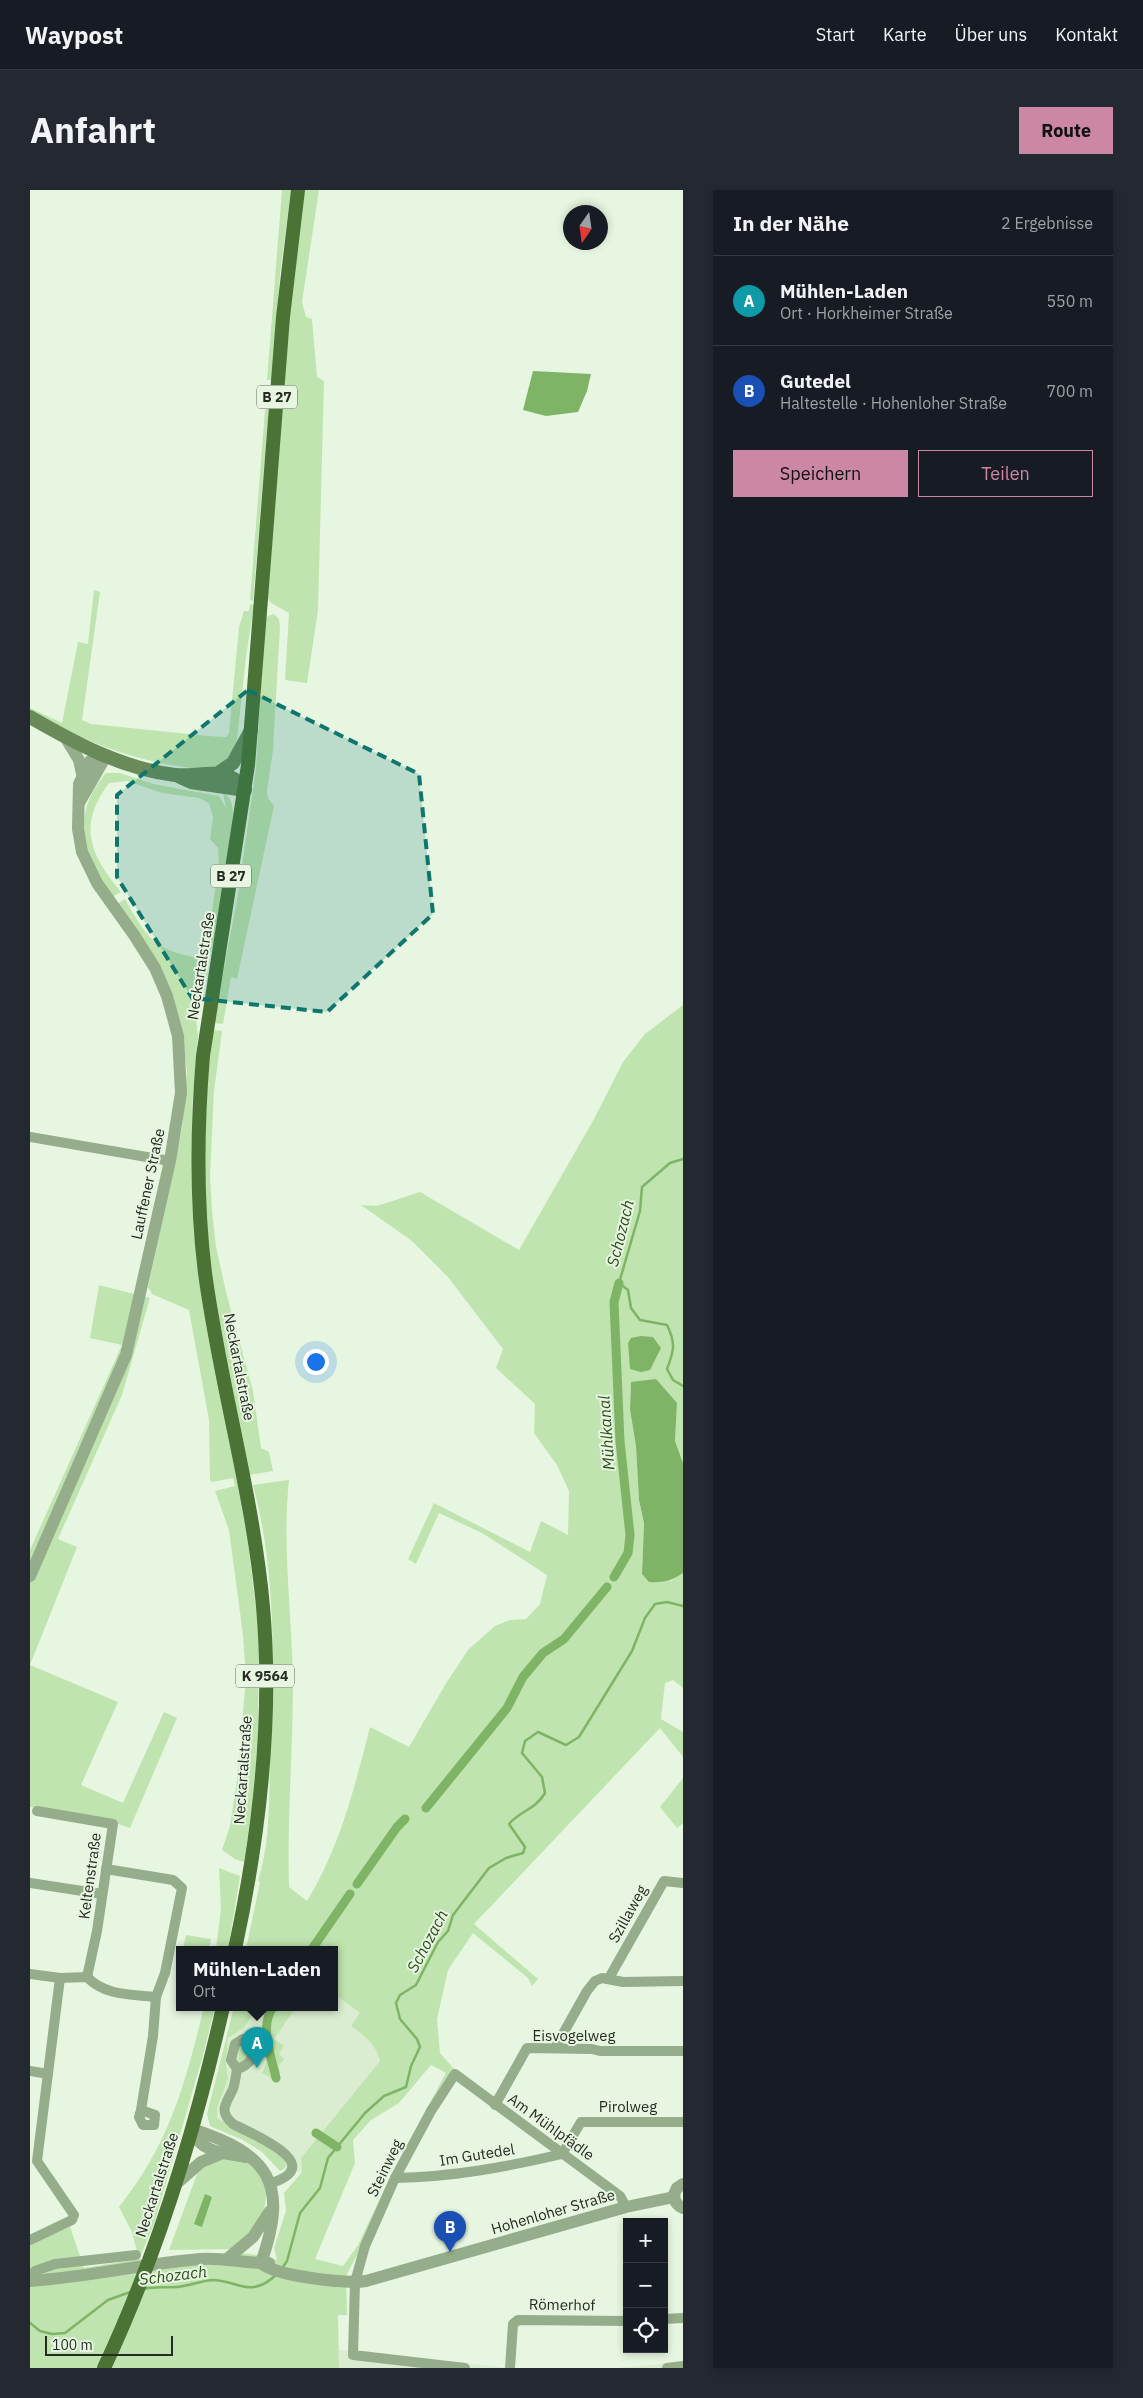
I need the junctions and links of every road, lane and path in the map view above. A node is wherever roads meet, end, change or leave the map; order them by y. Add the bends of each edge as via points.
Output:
1 (298, 190) edge
2 (30, 718) edge
3 (251, 730) junction
4 (65, 737) junction
5 (106, 756) junction
6 (82, 774) junction
7 (217, 774) junction
8 (177, 775) junction
9 (245, 790) junction
10 (79, 803) junction
11 (199, 1098) joint
12 (30, 1137) edge
13 (170, 1161) junction
14 (30, 1576) edge
15 (38, 1811) dead end
16 (106, 1868) junction
17 (30, 1883) edge
18 (683, 1883) edge
19 (102, 1894) junction
20 (236, 1946) edge
21 (30, 1974) edge
22 (87, 1977) junction
23 (60, 1978) junction
24 (609, 1978) junction
25 (683, 1981) edge
26 (156, 1997) junction
27 (222, 2011) edge
28 (555, 2048) junction
29 (683, 2051) edge
30 (238, 2069) dead end
31 (30, 2071) edge
32 (48, 2074) junction
33 (455, 2074) joint
34 (495, 2105) junction
35 (141, 2110) dead end
36 (683, 2122) edge
37 (192, 2129) junction
38 (223, 2153) junction
39 (562, 2154) junction
40 (249, 2157) junction
41 (33, 2161) edge
42 (395, 2178) junction
43 (271, 2183) junction
44 (683, 2184) edge
45 (176, 2185) junction
46 (674, 2197) junction
47 (272, 2206) junction
48 (626, 2207) junction
49 (683, 2208) edge
50 (260, 2228) junction
51 (30, 2240) edge
52 (136, 2255) dead end
53 (226, 2259) junction
54 (265, 2264) junction
55 (30, 2280) edge
56 (355, 2282) junction
57 (683, 2318) edge
58 (668, 2319) edge
59 (623, 2321) edge
60 (683, 2366) edge
61 (104, 2368) edge
62 (466, 2368) edge
63 (510, 2368) edge
64 (667, 2368) edge

1 - 3 main road, B 27 via 283,317
2 - 4 main road
3 - 7 main road via 233,762
3 - 9 main road, B 27
4 - 5 main road
4 - 6 street
5 - 6 street via 90,761
5 - 8 main road via 133,766
5 - 10 street
6 - 10 street, Lauffener Straße
7 - 8 main road
7 - 9 main road via 235,778
8 - 9 main road via 191,782
9 - 11 main road, Neckartalstraße / B 27 via 209,1014
10 - 13 street, Lauffener Straße via 80,841 90,872 155,968 178,1036 181,1093
11 - 20 main road, Neckartalstraße / K 9564 via 199,1196 206,1274 253,1527 263,1617 262,1760 250,1867
12 - 13 street
13 - 14 street, Lauffener Straße via 126,1355
15 - 16 street, Keltenstraße via 113,1824
16 - 19 street, Keltenstraße
16 - 26 street via 173,1880 182,1888
17 - 19 street
18 - 24 street, Szillaweg via 664,1881
19 - 22 street, Keltenstraße
21 - 23 street
22 - 23 street
22 - 26 street via 97,1987 109,1991
23 - 32 street
24 - 25 street via 623,1982
24 - 28 street via 595,1981 587,1991
26 - 35 street
27 - 37 main road, Neckartalstraße
28 - 29 street, Eisvogelweg
28 - 34 street, Eisvogelweg via 528,2048
30 - 43 street via 224,2107 226,2118 282,2150 292,2165 285,2178
31 - 32 street
32 - 41 street
33 - 34 street, Am Mühlpfädle
33 - 42 street, Steinweg
34 - 39 street, Am Mühlpfädle
36 - 39 street, Pirolweg via 582,2122
37 - 38 street via 200,2143
37 - 40 street via 233,2146
37 - 45 main road, Neckartalstraße
38 - 40 street
38 - 45 street via 202,2162
39 - 42 street, Im Gutedel via 497,2169
39 - 48 street, Am Mühlpfädle via 620,2196
40 - 43 street via 259,2164
41 - 51 street via 74,2215 72,2220
42 - 56 street, Steinweg via 365,2246
43 - 47 street
44 - 46 street via 677,2188
45 - 61 main road, Neckartalstraße via 130,2310
46 - 48 street, Hohenloher Straße
46 - 49 street
47 - 50 street
47 - 54 street
48 - 56 street, Hohenloher Straße via 380,2278
50 - 53 street
50 - 54 street via 254,2249
52 - 55 street via 55,2264 34,2271
53 - 54 street
53 - 55 street
54 - 56 street, Hohenloher Straße via 308,2276
56 - 62 street, Steinweg via 354,2356
57 - 58 street
59 - 63 street, Römerhof via 518,2320 513,2324
60 - 64 street

